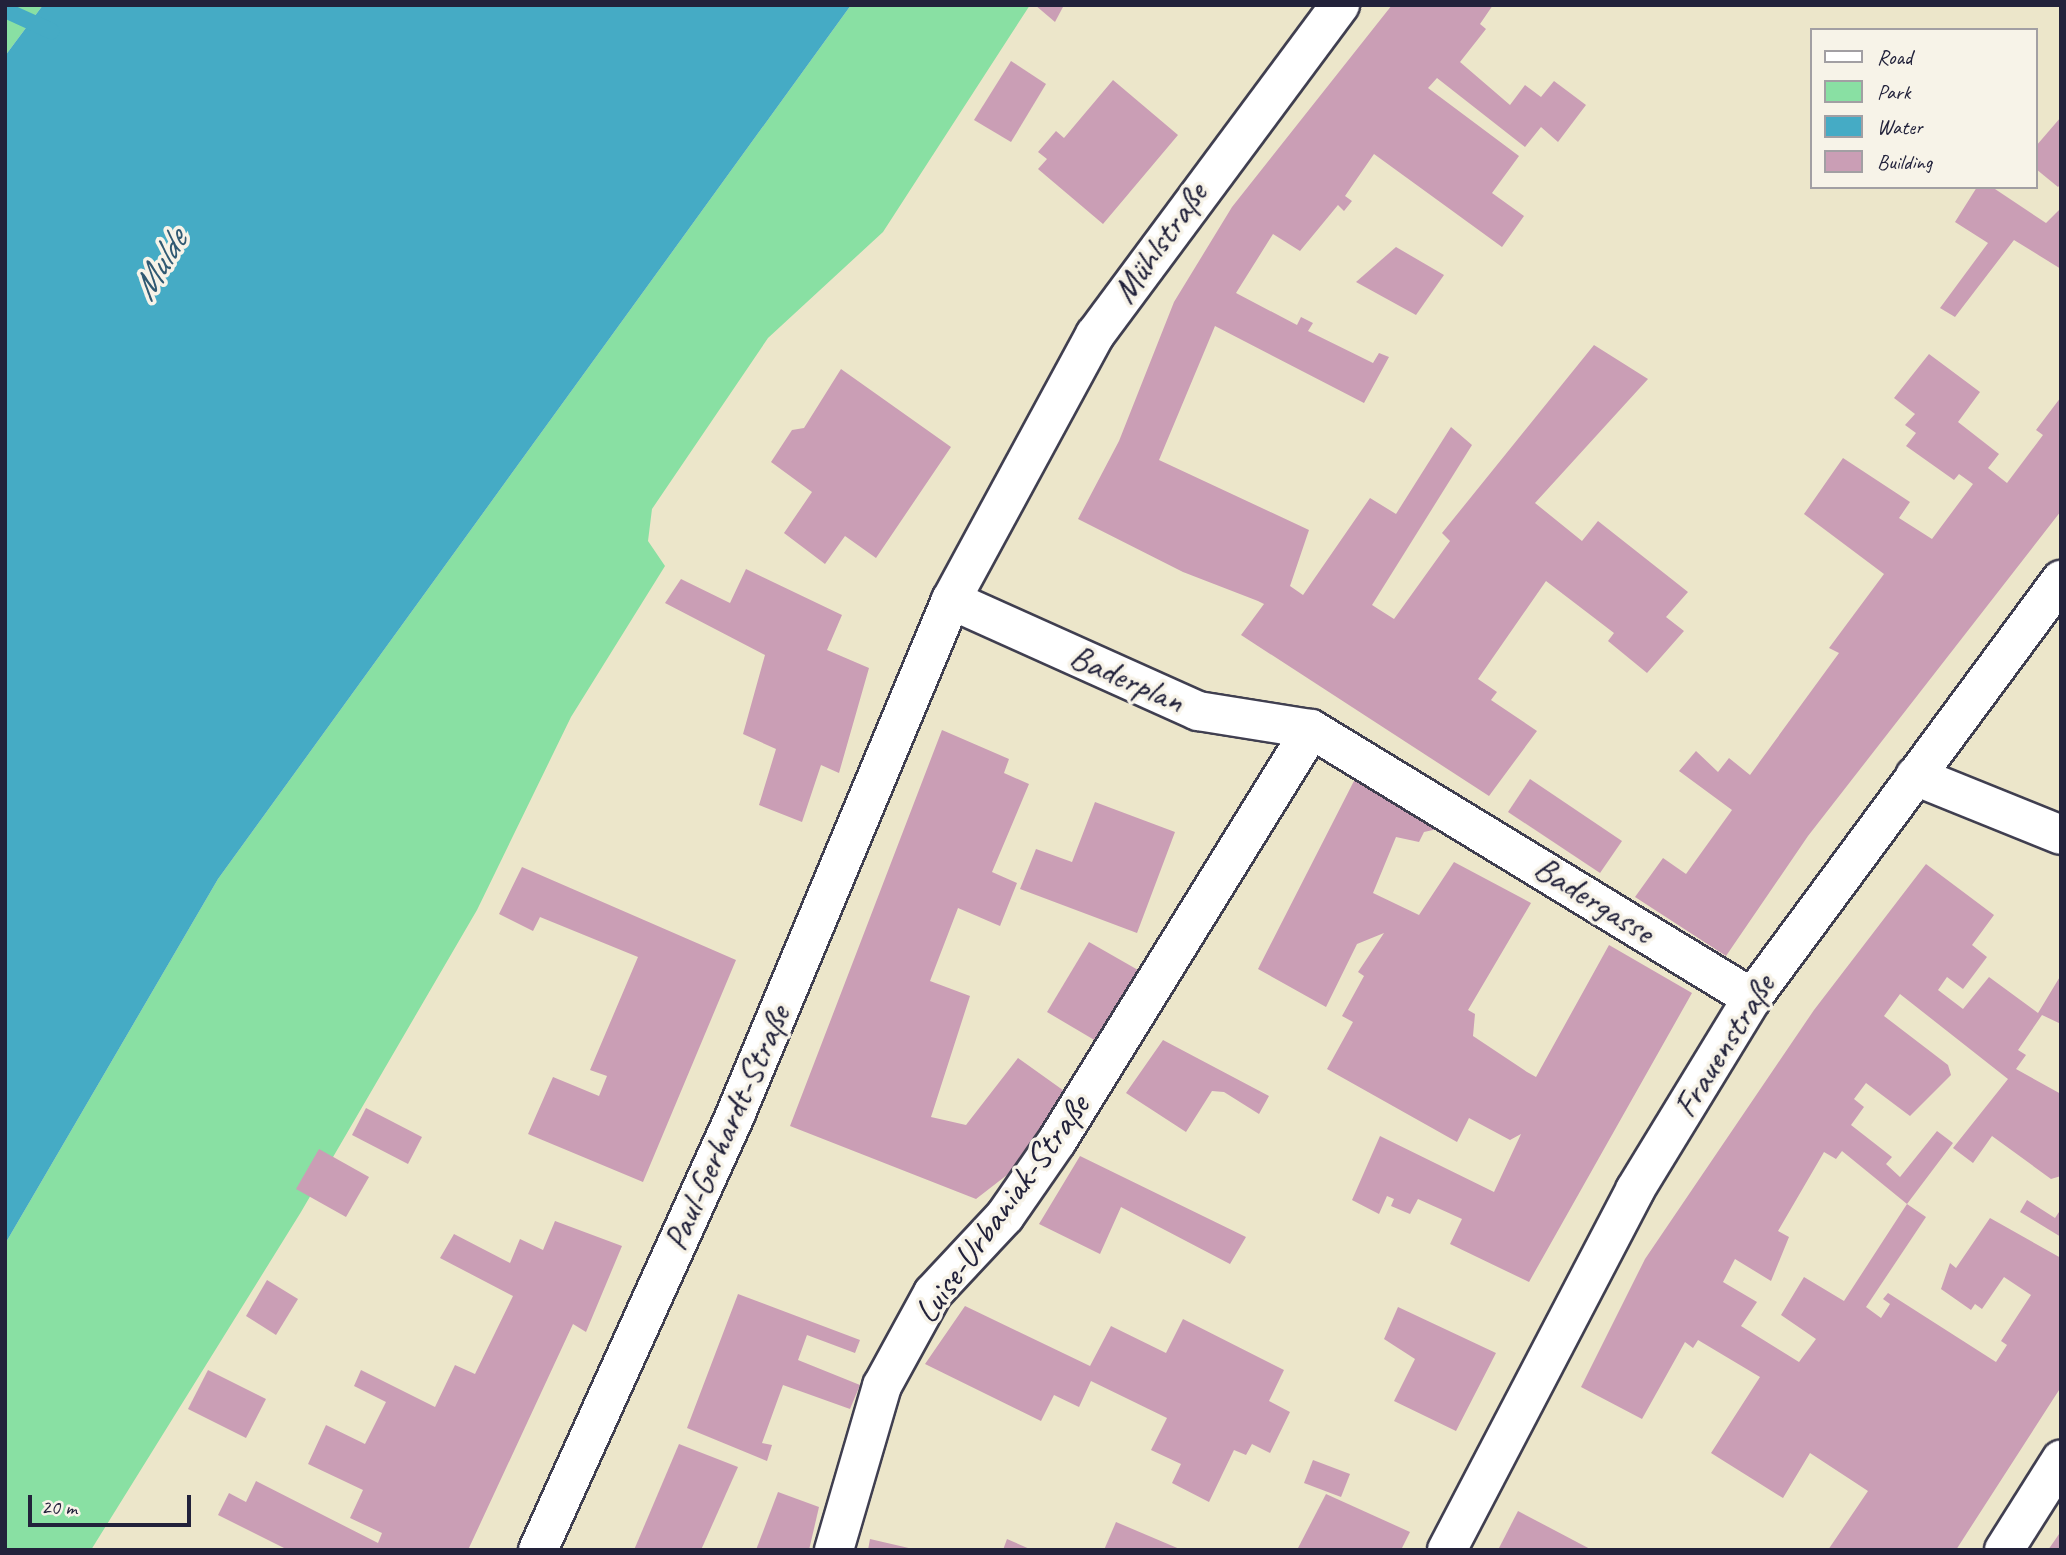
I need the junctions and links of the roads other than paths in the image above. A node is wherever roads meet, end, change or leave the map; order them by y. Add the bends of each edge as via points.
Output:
1 (1340, 5) edge
2 (2061, 580) edge
3 (951, 600) junction
4 (1311, 729) junction
5 (1915, 776) junction
6 (1437, 802) joint
7 (2061, 835) edge
8 (1752, 998) junction
9 (2061, 1460) edge
10 (538, 1550) edge
11 (834, 1550) edge
12 (1447, 1550) edge
13 (2004, 1550) edge

1 - 3 street, Mühlstraße via 1095,335
2 - 5 street, Frauenstraße
3 - 4 street, Baderplan via 1198,711
3 - 10 street, Paul-Gerhardt-Straße via 736,1113
4 - 6 street, Baderplan
4 - 11 street, Luise-Urbaniak-Straße via 1151,996 1005,1216 933,1293 882,1386
5 - 7 street
5 - 8 street, Frauenstraße
6 - 8 street, Badergasse
8 - 12 street, Frauenstraße via 1629,1201
9 - 13 street

